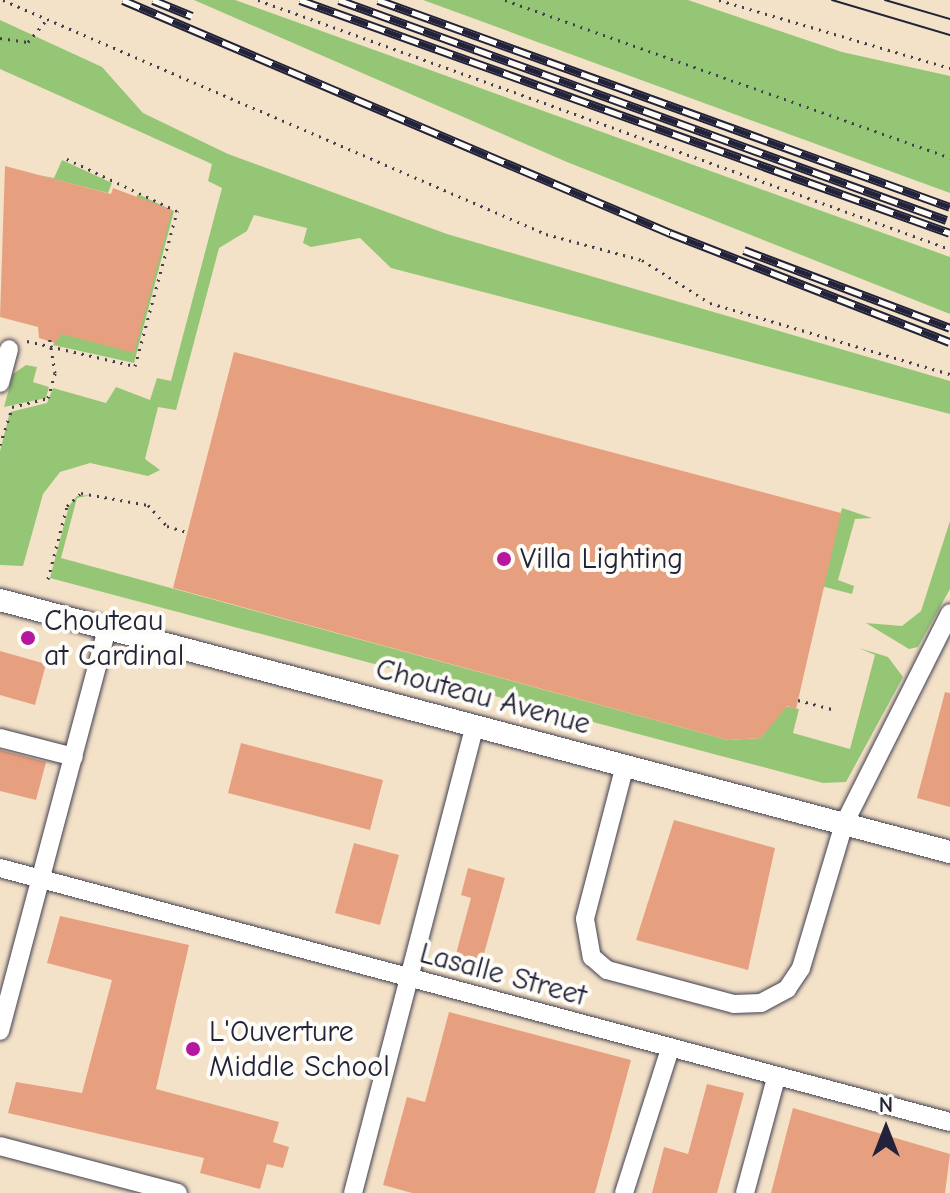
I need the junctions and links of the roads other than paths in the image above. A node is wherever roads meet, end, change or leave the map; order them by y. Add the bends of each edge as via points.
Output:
1 (12, 343) road end
2 (0, 383) edge
3 (0, 600) edge
4 (950, 613) edge
5 (107, 628) junction
6 (475, 726) junction
7 (0, 738) edge
8 (74, 757) junction
9 (625, 765) junction
10 (844, 824) junction
11 (950, 852) edge
12 (0, 868) edge
13 (42, 879) junction
14 (409, 978) junction
15 (1, 1020) edge
16 (670, 1049) junction
17 (776, 1078) junction
18 (950, 1122) edge
19 (0, 1146) edge
20 (178, 1193) edge
21 (353, 1193) edge
22 (624, 1193) edge
23 (745, 1193) edge

1 - 2 street
3 - 5 main road, Chouteau Avenue
4 - 10 street
5 - 6 main road, Chouteau Avenue
5 - 8 street
6 - 9 main road, Chouteau Avenue
6 - 14 street
7 - 8 street
8 - 13 street
9 - 10 main road, Chouteau Avenue
9 - 10 street via 583,937 592,957 621,974 734,1004 761,1003 787,989 801,968
10 - 11 main road, Chouteau Avenue
12 - 13 street, Lasalle Street
13 - 14 street, Lasalle Street
13 - 15 street
14 - 16 street, Lasalle Street
14 - 21 street
16 - 17 street, Lasalle Street
16 - 22 street
17 - 18 street, Lasalle Street
17 - 23 street
19 - 20 street

